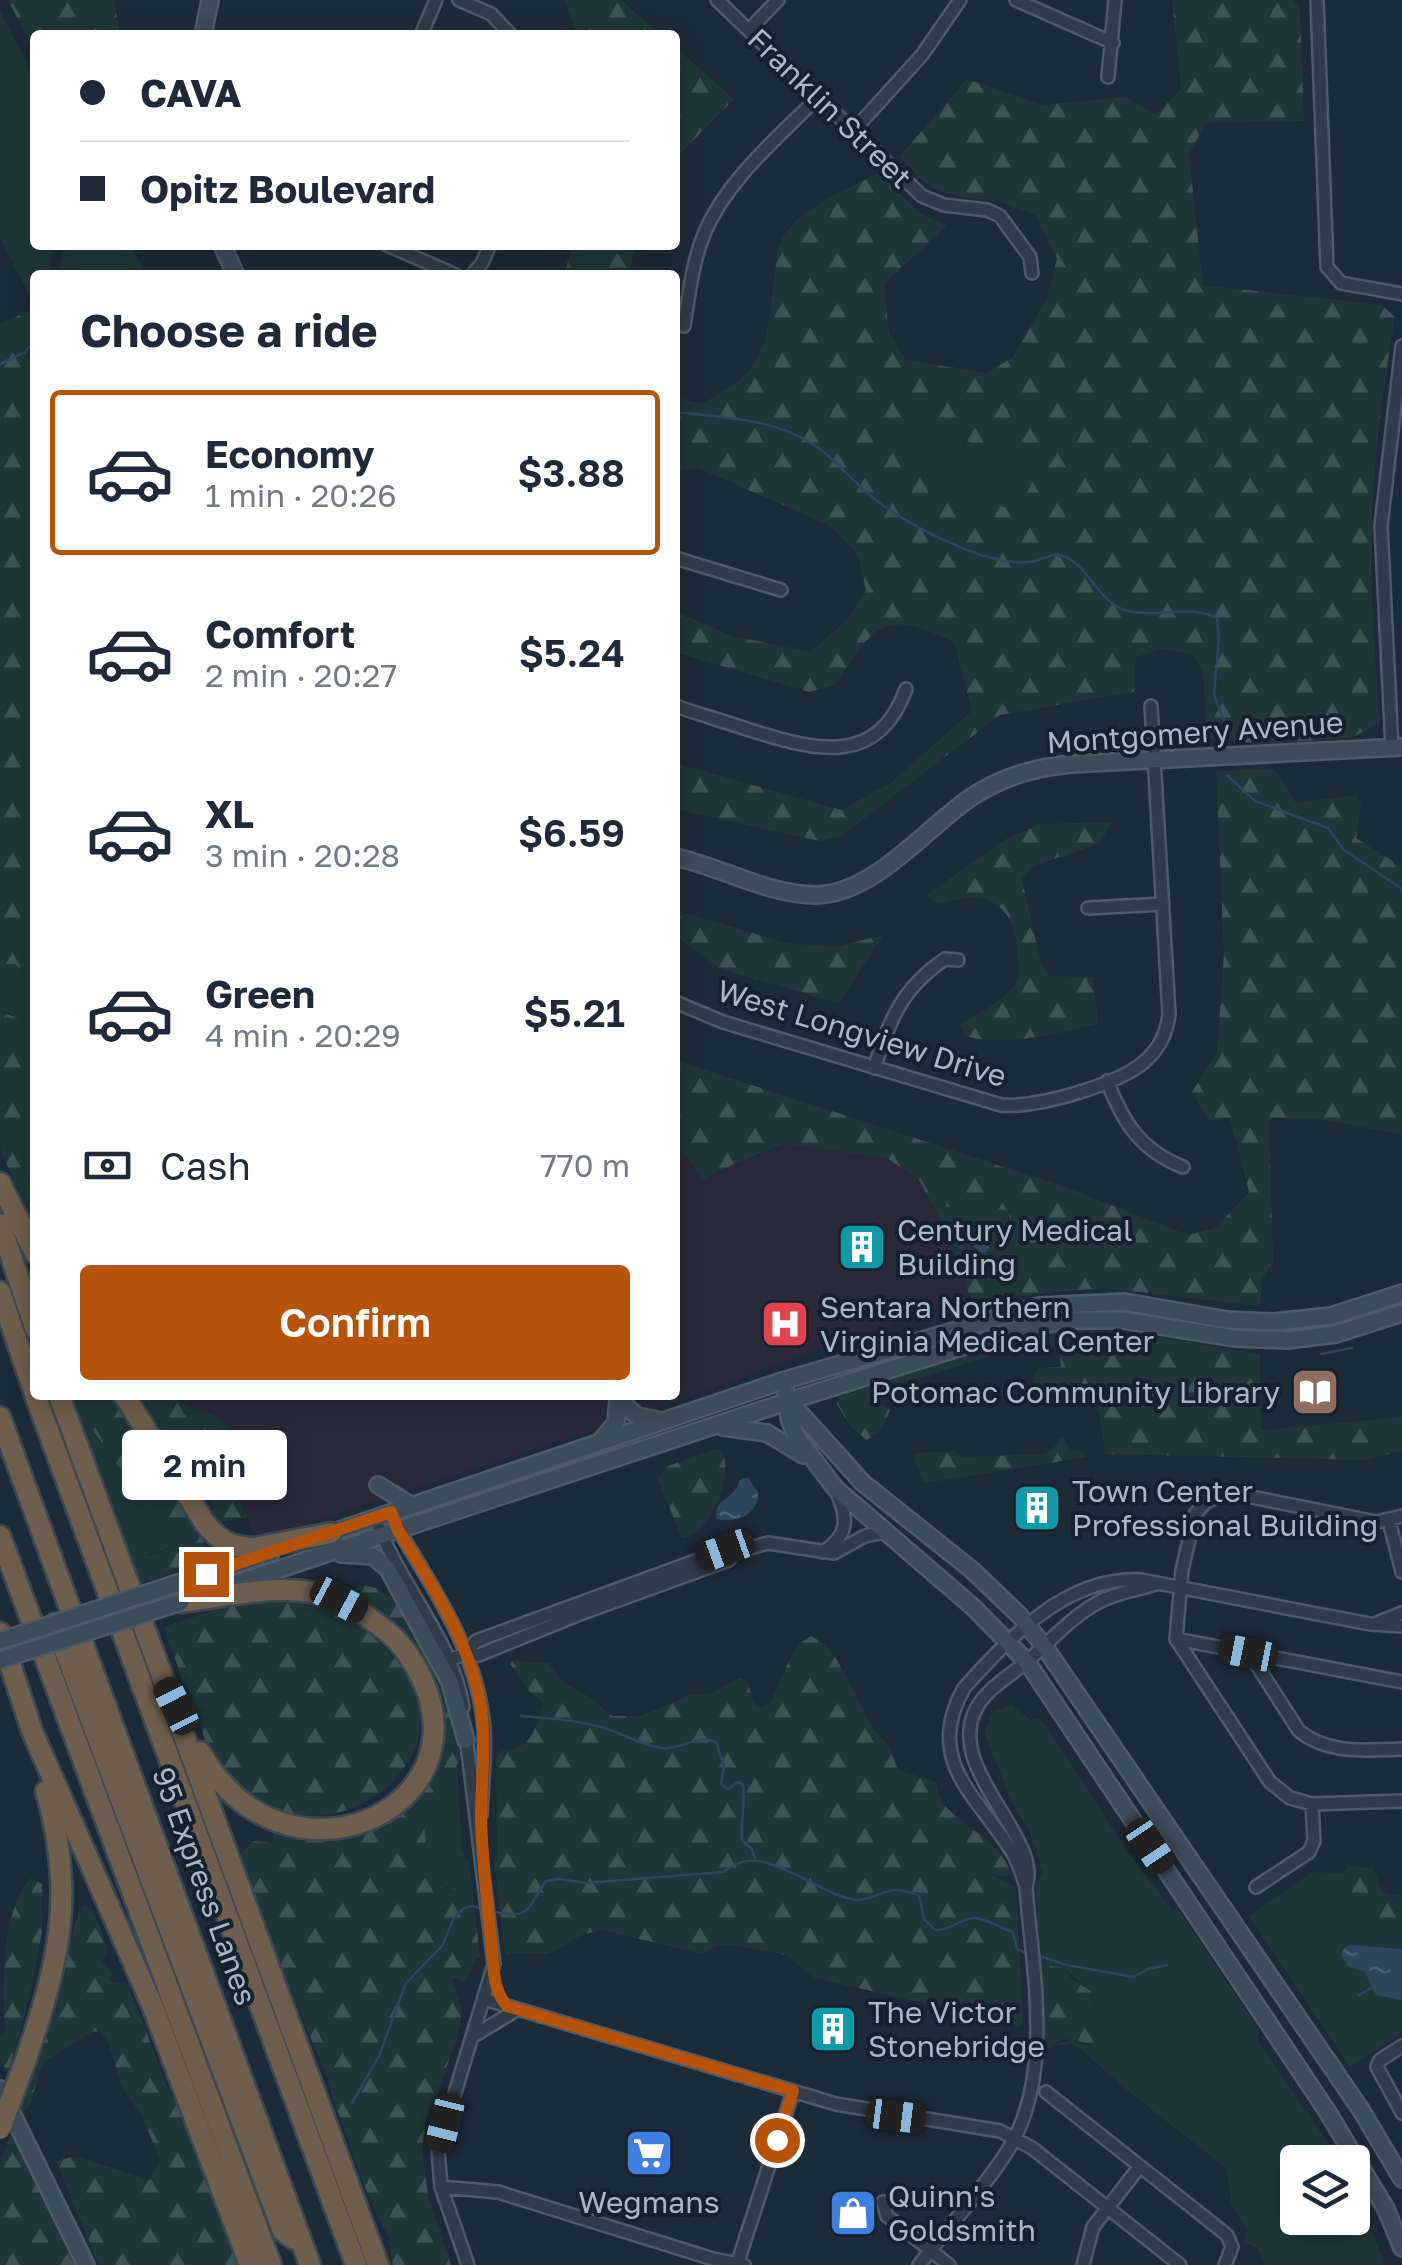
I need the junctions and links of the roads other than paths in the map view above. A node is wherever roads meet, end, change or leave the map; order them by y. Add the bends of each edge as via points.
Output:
1 (210, 0) edge
2 (436, 0) edge
3 (459, 0) edge
4 (717, 0) edge
5 (778, 0) edge
6 (960, 0) edge
7 (1016, 0) edge
8 (1115, 0) edge
9 (1317, 0) edge
10 (203, 30) edge
11 (424, 30) edge
12 (506, 30) edge
13 (749, 30) junction
14 (1114, 43) junction
15 (1108, 77) dead end
16 (819, 96) junction
17 (854, 130) junction
18 (398, 250) edge
19 (444, 270) edge
20 (1032, 273) dead end
21 (1402, 294) edge
22 (684, 326) dead end
23 (1402, 346) edge
24 (680, 560) edge
25 (781, 590) dead end
26 (906, 689) dead end
27 (1151, 706) dead end
28 (680, 708) edge
29 (1397, 747) edge
30 (1154, 760) junction
31 (680, 859) edge
32 (1162, 904) junction
33 (1088, 908) dead end
34 (958, 960) dead end
35 (680, 1004) edge
36 (874, 1068) junction
37 (1107, 1081) junction
38 (1182, 1167) dead end
39 (0, 1183) edge
40 (0, 1224) edge
41 (30, 1243) edge
42 (0, 1292) edge
43 (1402, 1293) edge
44 (30, 1312) edge
45 (1402, 1313) edge
46 (30, 1380) edge
47 (782, 1381) junction
48 (37, 1400) edge
49 (61, 1400) edge
50 (127, 1400) edge
51 (618, 1400) edge
52 (619, 1400) edge
53 (788, 1401) junction
54 (0, 1416) edge
55 (672, 1419) junction
56 (714, 1427) junction
57 (598, 1445) junction
58 (814, 1464) junction
59 (378, 1485) dead end
60 (835, 1488) junction
61 (412, 1506) junction
62 (383, 1515) junction
63 (1402, 1516) edge
64 (1389, 1521) junction
65 (389, 1532) junction
66 (884, 1532) junction
67 (331, 1533) junction
68 (0, 1536) edge
69 (823, 1552) junction
70 (312, 1557) junction
71 (1401, 1558) edge
72 (1402, 1572) edge
73 (1156, 1584) junction
74 (1179, 1588) junction
75 (178, 1593) junction
76 (1402, 1613) edge
77 (1370, 1624) junction
78 (1028, 1626) junction
79 (1402, 1626) edge
80 (58, 1632) junction
81 (0, 1633) edge
82 (1176, 1639) junction
83 (0, 1641) edge
84 (1010, 1643) junction
85 (1044, 1646) junction
86 (466, 1653) junction
87 (1248, 1653) junction
88 (0, 1660) edge
89 (450, 1660) junction
90 (1027, 1662) junction
91 (162, 1677) junction
92 (1402, 1682) edge
93 (24, 1706) junction
94 (466, 1740) junction
95 (1402, 1749) edge
96 (1402, 1802) edge
97 (1312, 1804) junction
98 (482, 1850) junction
99 (1026, 1886) junction
100 (1256, 1887) dead end
101 (493, 1968) junction
102 (484, 1999) junction
103 (512, 2008) junction
104 (472, 2038) junction
105 (1402, 2046) edge
106 (0, 2089) edge
107 (793, 2091) junction
108 (1046, 2092) dead end
109 (1402, 2114) edge
110 (0, 2129) edge
111 (1014, 2138) junction
112 (1140, 2166) junction
113 (1402, 2178) edge
114 (441, 2187) junction
115 (883, 2202) dead end
116 (1107, 2208) junction
117 (1402, 2248) edge
118 (930, 2250) junction
119 (306, 2256) edge
120 (86, 2265) edge
121 (250, 2265) edge
122 (271, 2265) edge
123 (356, 2265) edge
124 (379, 2265) edge
125 (468, 2265) edge
126 (740, 2265) edge
127 (918, 2265) edge
128 (949, 2265) edge
129 (1084, 2265) edge
130 (1180, 2265) edge
131 (1225, 2265) edge

1 - 10 main road
2 - 11 street
3 - 12 street via 491,14
4 - 13 street, Franklin Street
5 - 13 street
6 - 17 street via 922,55
7 - 14 street
8 - 14 street
9 - 21 street via 1327,267 1341,283
13 - 16 street, Franklin Street
14 - 15 street
16 - 17 street, Franklin Street
16 - 22 street via 712,217 695,262
17 - 20 street, Franklin Street via 922,196 1000,216 1030,257
18 - 19 street
23 - 29 street via 1382,526
24 - 25 street
26 - 28 street via 879,730 830,748
27 - 30 street, West Longview Drive
29 - 30 main road, Montgomery Avenue
30 - 31 main road, Montgomery Avenue via 1061,764 1005,778 970,797 871,877 833,892 786,891
30 - 32 street, West Longview Drive
32 - 33 street
32 - 37 street, West Longview Drive via 1166,1031 1146,1061
34 - 36 street via 945,958 906,994
35 - 36 street, West Longview Drive
36 - 37 street, West Longview Drive via 1013,1106
37 - 38 street via 1135,1136
39 - 41 highway
40 - 44 highway
42 - 46 highway
43 - 47 main road via 1331,1316 1274,1322 1125,1302 1038,1306
45 - 53 main road via 1336,1334 1288,1340 1069,1320 1016,1330
47 - 53 main road
47 - 55 main road
48 - 123 highway
49 - 91 highway
50 - 67 highway via 220,1541 255,1548
51 - 57 main road via 616,1422
52 - 55 main road via 638,1417
53 - 56 main road
53 - 58 main road via 788,1418
53 - 78 main road via 863,1483 972,1570
54 - 119 highway, 95 Express Lanes
55 - 57 main road
56 - 58 main road via 767,1432
56 - 65 main road
57 - 61 main road
58 - 60 main road
59 - 61 main road
60 - 66 main road
60 - 69 street via 846,1524
61 - 62 main road
62 - 65 street
62 - 67 main road
63 - 64 street
64 - 71 street
64 - 74 street via 1224,1494 1195,1514
65 - 70 main road
65 - 86 street
65 - 89 street
66 - 69 street
66 - 84 main road
67 - 75 main road
68 - 122 highway
69 - 86 street via 768,1543 480,1656
70 - 75 main road
70 - 94 main road via 361,1553 385,1566 442,1663
71 - 72 street
73 - 74 street
73 - 78 street via 1097,1584 1064,1597
73 - 85 street via 1097,1603
74 - 77 street
74 - 82 street
75 - 80 main road, bridge
75 - 91 highway via 306,1591 369,1616 396,1640 426,1687 434,1726 429,1754 408,1792 370,1820 328,1829 288,1826 246,1807 221,1785
76 - 77 street
77 - 79 street
78 - 84 street
78 - 85 main road
80 - 83 main road, bridge
80 - 88 main road, bridge
80 - 119 highway via 283,2231
81 - 93 highway
82 - 87 street
82 - 97 street via 1270,1782
84 - 90 main road
84 - 99 street via 964,1688 952,1716 950,1751 957,1775 1012,1851
85 - 90 street
85 - 113 main road
86 - 89 street
86 - 98 street via 484,1735
87 - 92 street
87 - 95 street via 1310,1740 1330,1748
89 - 94 street
90 - 99 street via 976,1708 970,1742 1026,1862
90 - 117 main road via 1326,2111
91 - 124 highway
93 - 110 highway, bridge via 57,1835 62,1909 56,1963
93 - 121 highway via 153,2007
94 - 98 street
96 - 97 street
97 - 100 street via 1309,1852
98 - 101 street
99 - 111 street via 1035,2069
101 - 102 street
101 - 103 street via 498,1994
102 - 103 street
102 - 104 street
103 - 104 street
103 - 107 street
104 - 114 street via 438,2149
105 - 109 street via 1376,2068
106 - 120 main road
107 - 111 street via 869,2112 979,2125
107 - 126 street
108 - 112 street
111 - 116 street
111 - 118 street
112 - 116 street
112 - 131 street via 1228,2236 1232,2248
114 - 125 street
114 - 126 street via 498,2192
115 - 118 street via 887,2216
116 - 129 street via 1090,2233
116 - 130 street
118 - 127 street
118 - 128 street

